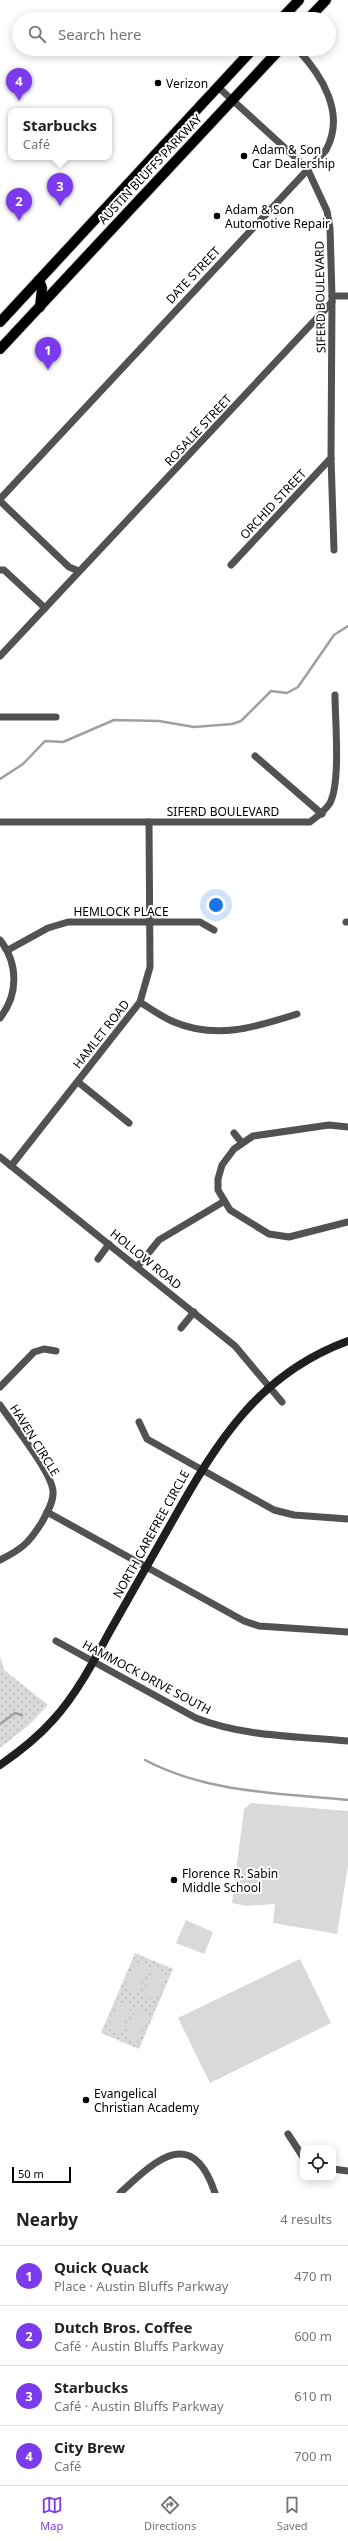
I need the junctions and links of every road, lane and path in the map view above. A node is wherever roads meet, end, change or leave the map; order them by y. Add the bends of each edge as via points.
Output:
1 (299, 0) edge
2 (326, 0) edge
3 (288, 12) edge
4 (315, 12) edge
5 (247, 56) edge
6 (273, 56) edge
7 (304, 56) edge
8 (218, 87) junction
9 (231, 99) junction
10 (307, 168) junction
11 (39, 280) junction
12 (348, 296) edge
13 (332, 299) junction
14 (40, 307) junction
15 (0, 322) edge
16 (0, 349) edge
17 (331, 458) junction
18 (0, 500) edge
19 (334, 550) dead end
20 (231, 565) dead end
21 (0, 570) edge
22 (79, 571) junction
23 (45, 608) junction
24 (0, 656) edge
25 (335, 694) dead end
26 (0, 717) edge
27 (56, 717) dead end
28 (255, 756) dead end
29 (322, 814) junction
30 (0, 822) edge
31 (149, 822) junction
32 (150, 922) junction
33 (214, 930) dead end
34 (0, 940) edge
35 (8, 950) junction
36 (140, 1002) junction
37 (297, 1014) dead end
38 (0, 1018) edge
39 (78, 1082) junction
40 (129, 1123) dead end
41 (348, 1127) edge
42 (234, 1133) dead end
43 (242, 1143) junction
44 (0, 1158) edge
45 (11, 1166) junction
46 (223, 1202) junction
47 (348, 1222) edge
48 (110, 1244) junction
49 (98, 1259) dead end
50 (138, 1266) junction
51 (194, 1312) junction
52 (181, 1328) dead end
53 (348, 1341) edge
54 (56, 1351) dead end
55 (0, 1387) edge
56 (270, 1388) junction
57 (282, 1402) dead end
58 (0, 1405) edge
59 (140, 1422) dead end
60 (201, 1470) junction
61 (47, 1512) junction
62 (348, 1519) edge
63 (0, 1560) edge
64 (146, 1567) junction
65 (348, 1632) edge
66 (56, 1641) dead end
67 (94, 1661) junction
68 (348, 1741) edge
69 (0, 1765) edge
70 (288, 2134) dead end
71 (300, 2152) edge
72 (336, 2169) edge
73 (348, 2171) edge
74 (120, 2193) edge
75 (215, 2193) edge

1 - 3 main road
2 - 4 main road
5 - 8 main road, AUSTIN BLUFFS PARKWAY
6 - 9 main road, AUSTIN BLUFFS PARKWAY
7 - 10 street, DATE STREET via 313,65 327,89 333,118 332,140 326,150
8 - 9 street, SIFERD BOULEVARD
8 - 11 main road, AUSTIN BLUFFS PARKWAY
9 - 10 street, SIFERD BOULEVARD
9 - 14 main road, AUSTIN BLUFFS PARKWAY
10 - 13 street, SIFERD BOULEVARD via 327,211 330,228
10 - 18 street, DATE STREET
11 - 14 main road via 42,288
11 - 15 main road, AUSTIN BLUFFS PARKWAY
12 - 13 street
13 - 17 street, SIFERD BOULEVARD
13 - 22 street, ROSALIE STREET via 87,566
14 - 16 main road, AUSTIN BLUFFS PARKWAY
17 - 19 street, SIFERD BOULEVARD
17 - 20 street, ORCHID STREET
18 - 22 street via 70,567
21 - 23 street via 4,570 15,579
22 - 23 street, ROSALIE STREET
23 - 24 street, ROSALIE STREET
25 - 29 street via 336,778 330,802
26 - 27 street
28 - 29 street
29 - 31 street, SIFERD BOULEVARD via 310,822
30 - 31 street, SIFERD BOULEVARD
31 - 32 street, HAMLET ROAD
32 - 33 street, HEMLOCK PLACE via 200,922
32 - 35 street, HEMLOCK PLACE via 68,922 48,928
32 - 36 street, HAMLET ROAD via 150,967
34 - 35 street
35 - 38 street via 15,981 7,1010
36 - 37 street via 174,1022 213,1031 231,1032 251,1028
36 - 39 street, HAMLET ROAD
39 - 40 street
39 - 45 street, HAMLET ROAD
41 - 43 street via 329,1125 263,1133
42 - 43 street
43 - 46 street via 222,1165 218,1190
44 - 45 street, HOLLOW ROAD
45 - 48 street, HOLLOW ROAD
46 - 47 street via 230,1210 269,1234 279,1237 289,1237
46 - 50 street via 159,1240
48 - 49 street
48 - 50 street, HOLLOW ROAD
50 - 51 street, HOLLOW ROAD
51 - 52 street
51 - 56 street, HOLLOW ROAD via 235,1346
53 - 56 main road, NORTH CAREFREE CIRCLE via 308,1360
54 - 55 street via 44,1349 34,1352
56 - 57 street, HOLLOW ROAD
56 - 60 main road, NORTH CAREFREE CIRCLE via 231,1426
58 - 61 street, HAVEN CIRCLE via 48,1478 53,1491
59 - 60 street via 147,1439
60 - 62 street via 274,1510 294,1515
60 - 64 main road, NORTH CAREFREE CIRCLE
61 - 63 street, HAVEN CIRCLE via 28,1544
61 - 64 street
64 - 65 street via 236,1618 252,1624
64 - 67 main road, NORTH CAREFREE CIRCLE
66 - 67 street, HAMMOCK DRIVE SOUTH
67 - 68 street, HAMMOCK DRIVE SOUTH via 211,1724 237,1731
67 - 69 main road, NORTH CAREFREE CIRCLE via 54,1719 29,1744
70 - 71 street
72 - 73 street
74 - 75 street via 157,2160 177,2154 191,2157 204,2166

